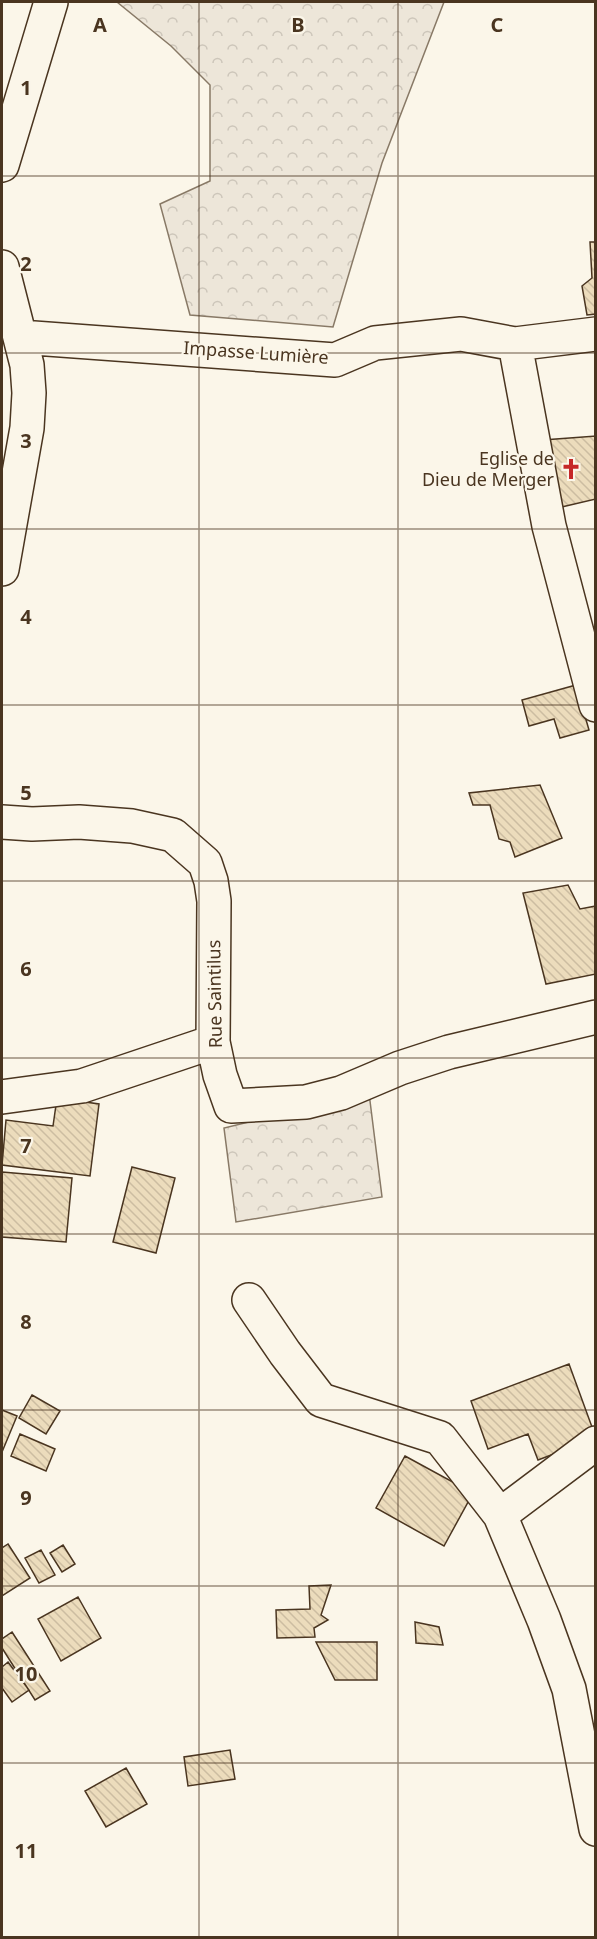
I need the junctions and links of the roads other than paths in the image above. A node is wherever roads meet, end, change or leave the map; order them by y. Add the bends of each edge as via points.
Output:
1 (51, 2) edge
2 (2, 165) edge
3 (2, 267) edge
4 (596, 334) edge
5 (20, 337) junction
6 (515, 345) junction
7 (2, 569) edge
8 (596, 705) edge
9 (2, 822) edge
10 (596, 1017) edge
11 (213, 1042) junction
12 (2, 1097) edge
13 (249, 1300) dead end
14 (596, 1443) edge
15 (500, 1515) junction
16 (596, 1829) edge

1 - 2 street
3 - 5 street
4 - 6 street, Impasse Lumière
5 - 6 street, Impasse Lumière via 335,360 375,343 461,334
5 - 7 street via 27,374 27,428
6 - 8 street via 549,526
9 - 11 street, Rue Saintilus via 79,822 142,828 173,835 205,863 214,901
10 - 11 street, Rue Saintilus via 449,1052 341,1093 306,1102 231,1106
11 - 12 street via 82,1086
13 - 15 street via 321,1400 440,1438
14 - 15 street
15 - 16 street via 569,1689

